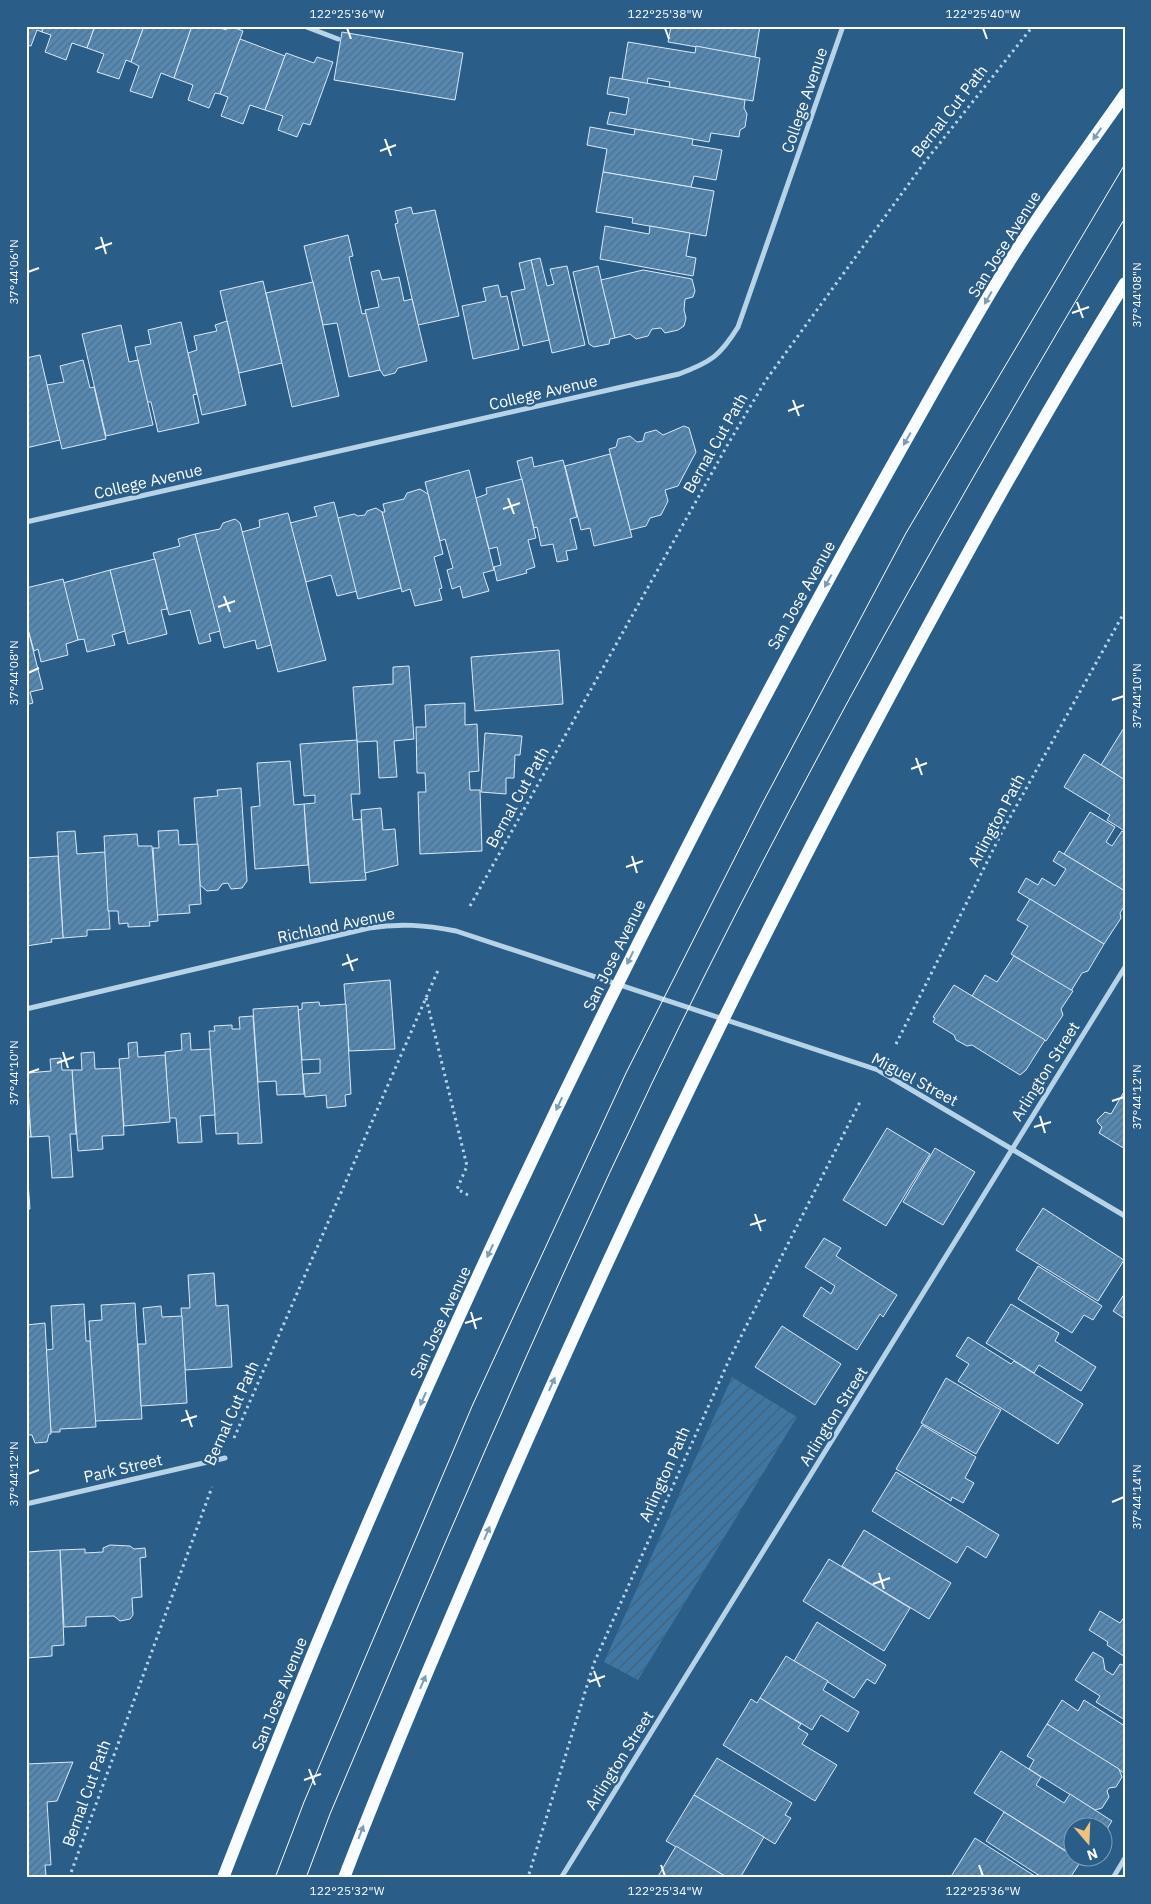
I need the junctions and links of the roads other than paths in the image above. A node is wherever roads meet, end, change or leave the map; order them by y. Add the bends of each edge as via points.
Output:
1 (304, 26) edge
2 (843, 26) edge
3 (338, 39) dead end
4 (1125, 94) edge
5 (1125, 283) edge
6 (26, 522) edge
7 (1125, 967) edge
8 (675, 1002) joint
9 (26, 1009) edge
10 (1013, 1148) junction
11 (1125, 1216) edge
12 (225, 1458) road end
13 (26, 1504) edge
14 (1125, 1858) edge
15 (223, 1878) edge
16 (344, 1878) edge
17 (561, 1878) edge
18 (1113, 1878) edge

1 - 3 street
2 - 6 street, College Avenue via 738,327 725,348 705,364 679,374
4 -> 15 main road, San Jose Avenue via 1017,248 939,382 793,644 652,914 576,1068 425,1393 345,1576
16 -> 5 main road via 526,1442 683,1098 895,686 1037,430
7 - 10 street, Arlington Street
8 - 9 street, Richland Avenue via 464,933 396,923
8 - 10 street, Miguel Street via 878,1070
10 - 11 street, Miguel Street
10 - 17 street, Arlington Street
12 - 13 street, Park Street
14 - 18 street

